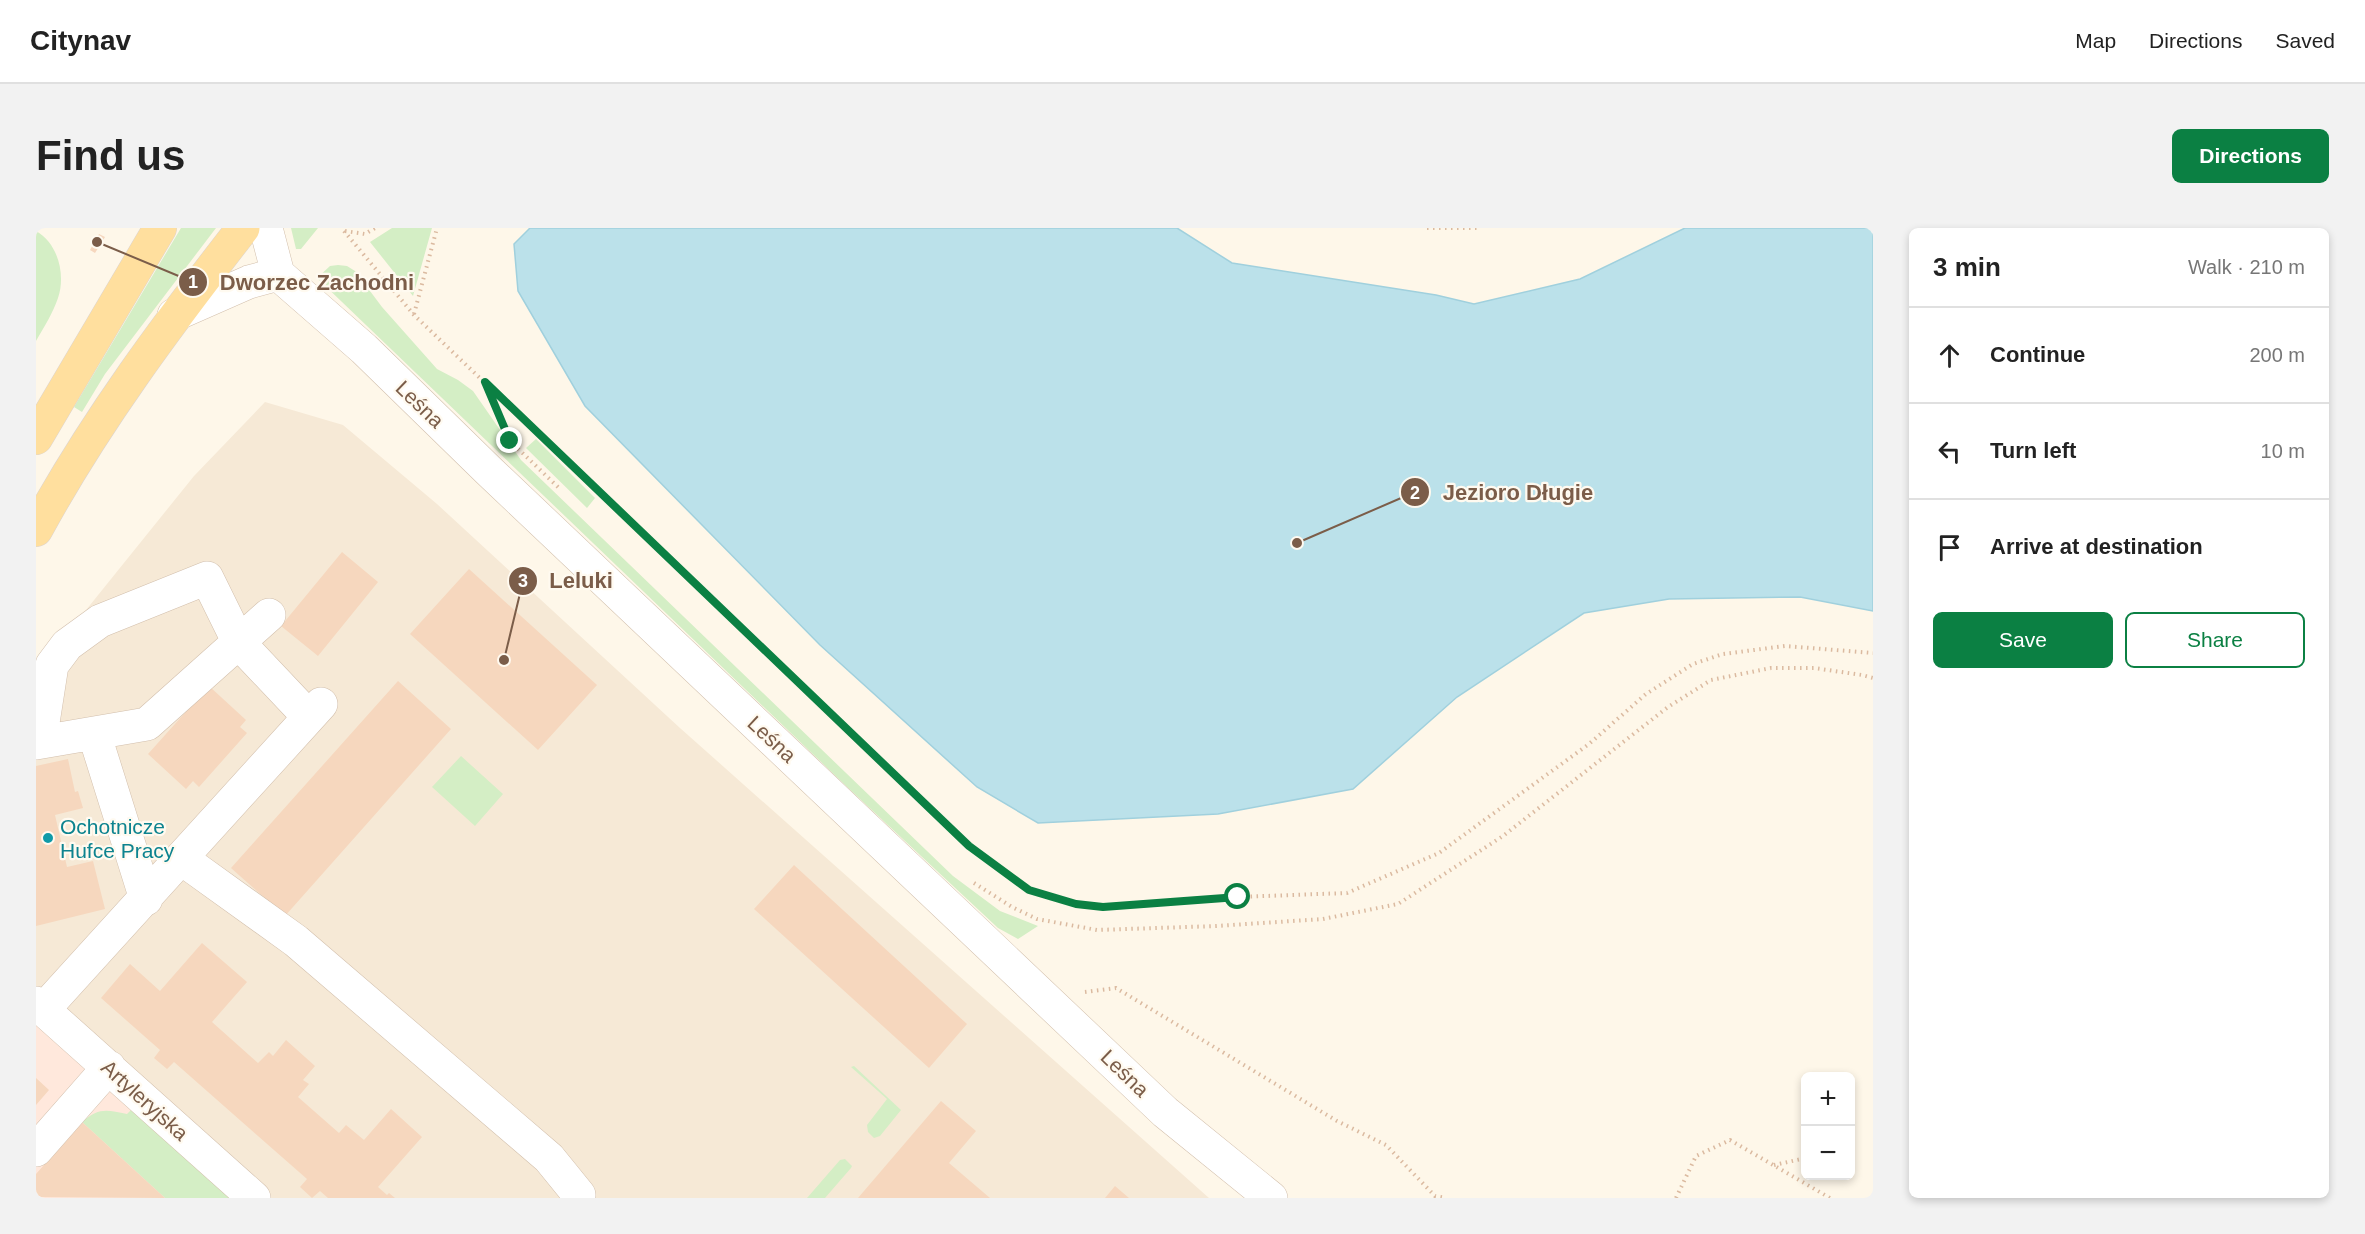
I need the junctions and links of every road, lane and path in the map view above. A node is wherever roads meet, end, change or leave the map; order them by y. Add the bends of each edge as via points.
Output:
1 (160, 228) edge
2 (243, 228) edge
3 (266, 228) edge
4 (375, 228) edge
5 (437, 228) edge
6 (1427, 228) edge
7 (1480, 228) edge
8 (345, 229) edge
9 (278, 274) junction
10 (174, 315) junction
11 (414, 315) junction
12 (485, 382) junction
13 (36, 438) edge
14 (561, 490) dead end
15 (36, 530) edge
16 (269, 615) dead end
17 (239, 643) junction
18 (1873, 653) edge
19 (1873, 678) edge
20 (94, 733) junction
21 (38, 742) edge
22 (182, 859) junction
23 (969, 880) dead end
24 (146, 899) junction
25 (40, 1006) edge
26 (1056, 1006) junction
27 (109, 1067) junction
28 (36, 1150) edge
29 (1801, 1159) edge
30 (1773, 1165) junction
31 (254, 1198) edge
32 (577, 1198) edge
33 (1271, 1198) edge
34 (1446, 1198) edge
35 (1676, 1198) edge
36 (1830, 1198) edge

1 - 13 main road
2 - 10 main road
3 - 9 street
4 - 8 path via 365,234
5 - 11 path
6 - 7 path
8 - 11 path
9 - 10 street via 249,282
9 - 26 street, Leśna via 364,349
10 - 15 main road via 118,396
11 - 12 path
12 - 14 path via 510,441
12 - 18 path via 969,846 1029,890 1076,904 1103,907 1347,892 1439,853 1589,744 1646,694 1693,664 1731,652 1785,646
16 - 17 street
17 - 20 street via 147,724
17 - 21 street via 207,578 100,621 67,645 52,665
17 - 22 street via 315,711
19 - 23 path via 1814,668 1771,668 1711,680 1668,706 1503,836 1398,904 1323,919 1097,930 1038,919
20 - 21 street
20 - 24 street
22 - 24 street
22 - 32 street via 296,940 549,1158 579,1195
24 - 25 street
25 - 27 street, Artyleryjska
26 - 33 street, Leśna via 1165,1112
26 - 34 path via 1071,994 1116,988 1336,1121 1386,1145 1435,1196
27 - 28 street
27 - 31 street, Artyleryjska
29 - 30 path
30 - 35 path via 1730,1140 1696,1156
30 - 36 path

